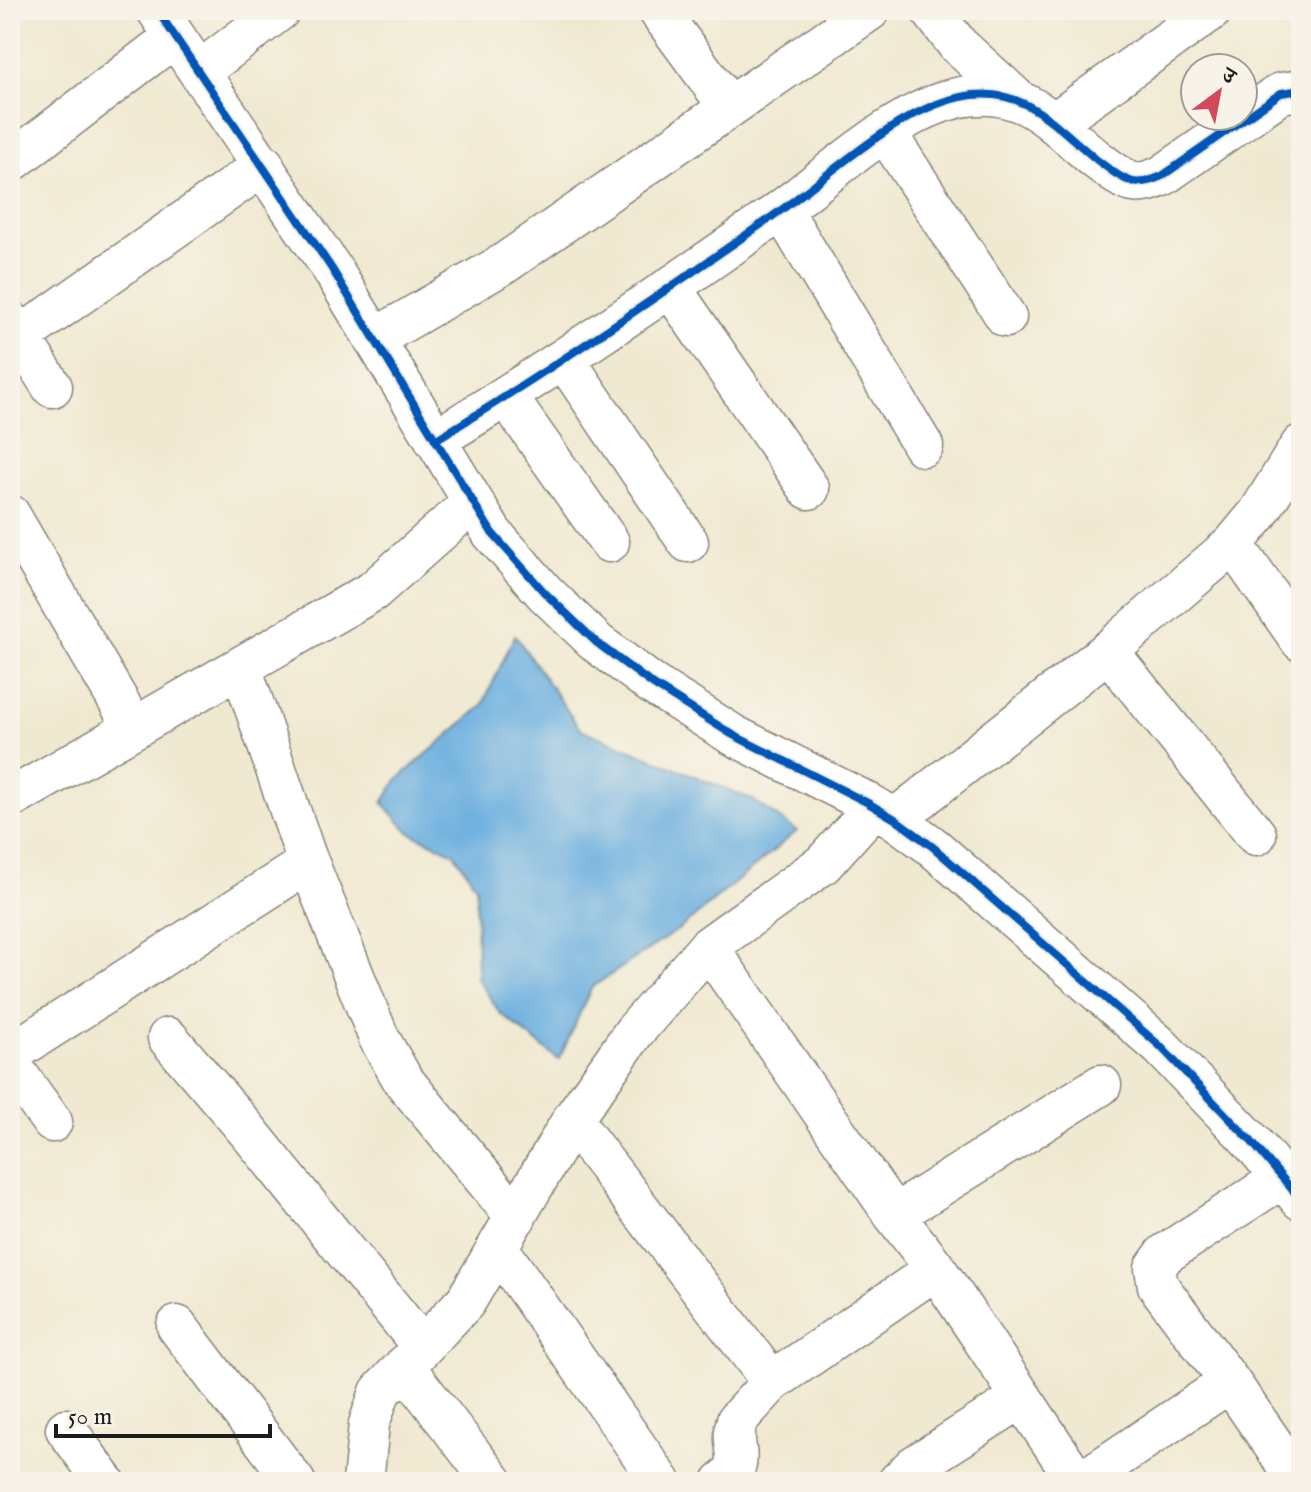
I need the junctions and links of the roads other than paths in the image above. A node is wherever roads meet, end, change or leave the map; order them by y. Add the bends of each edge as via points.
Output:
1 (280, 10) edge
2 (658, 10) edge
3 (870, 10) edge
4 (931, 10) edge
5 (1212, 10) edge
6 (165, 23) edge
7 (199, 72) junction
8 (1301, 90) edge
9 (1018, 100) junction
10 (729, 107) junction
11 (1055, 122) junction
12 (886, 133) junction
13 (10, 163) edge
14 (264, 165) junction
15 (782, 210) junction
16 (671, 288) junction
17 (1006, 317) dead end
18 (15, 329) edge
19 (374, 339) junction
20 (565, 360) junction
21 (52, 387) dead end
22 (507, 397) junction
23 (435, 440) junction
24 (1301, 445) edge
25 (923, 446) dead end
26 (809, 489) dead end
27 (473, 502) junction
28 (10, 515) edge
29 (609, 542) dead end
30 (688, 542) dead end
31 (1233, 544) junction
32 (1301, 641) edge
33 (1108, 651) junction
34 (241, 667) junction
35 (134, 728) junction
36 (10, 799) edge
37 (884, 813) junction
38 (1256, 835) dead end
39 (308, 863) junction
40 (708, 947) junction
41 (168, 1038) dead end
42 (10, 1054) edge
43 (10, 1064) edge
44 (1101, 1085) dead end
45 (572, 1120) junction
46 (52, 1122) dead end
47 (1292, 1189) edge
48 (894, 1215) junction
49 (507, 1232) junction
50 (936, 1269) junction
51 (177, 1326) dead end
52 (413, 1356) junction
53 (772, 1382) junction
54 (1230, 1382) junction
55 (1021, 1398) junction
56 (66, 1429) dead end
57 (105, 1482) edge
58 (295, 1482) edge
59 (363, 1482) edge
60 (493, 1482) edge
61 (661, 1482) edge
62 (722, 1482) edge
63 (898, 1482) edge
64 (1080, 1482) edge
65 (1299, 1482) edge

1 - 7 street
2 - 10 street
3 - 10 street
4 - 9 street via 958,45
5 - 11 street
6 - 7 street
6 - 13 street
7 - 14 street
8 - 11 street via 1281,93 1150,181 1135,182 1116,174
9 - 11 street
9 - 12 street via 976,94 957,98 914,114
10 - 19 street via 505,263
12 - 15 street
12 - 17 street
14 - 18 street
14 - 19 street
15 - 16 street
15 - 25 street
16 - 20 street
16 - 26 street
18 - 21 street
19 - 23 street
20 - 22 street
20 - 30 street
22 - 23 street
22 - 29 street
23 - 27 street
24 - 31 street
27 - 34 street via 373,591
27 - 37 street via 492,533 597,643 733,735
28 - 35 street
31 - 32 street
31 - 33 street
33 - 37 street
33 - 38 street
34 - 35 street
34 - 39 street
35 - 36 street
37 - 40 street
37 - 47 street via 933,847 1160,1046
39 - 42 street
39 - 49 street via 379,1038
40 - 45 street via 634,1032
40 - 48 street
41 - 52 street via 247,1130
43 - 46 street
44 - 48 street
45 - 49 street
45 - 53 street
47 - 54 street via 1165,1254 1155,1268 1158,1286
48 - 50 street
49 - 52 street via 466,1301
49 - 61 street
50 - 53 street
50 - 55 street
51 - 58 street
52 - 59 street via 380,1392 369,1424
52 - 60 street
53 - 62 street via 737,1420 738,1467
54 - 64 street
54 - 65 street
55 - 63 street via 914,1466
55 - 64 street
56 - 57 street

